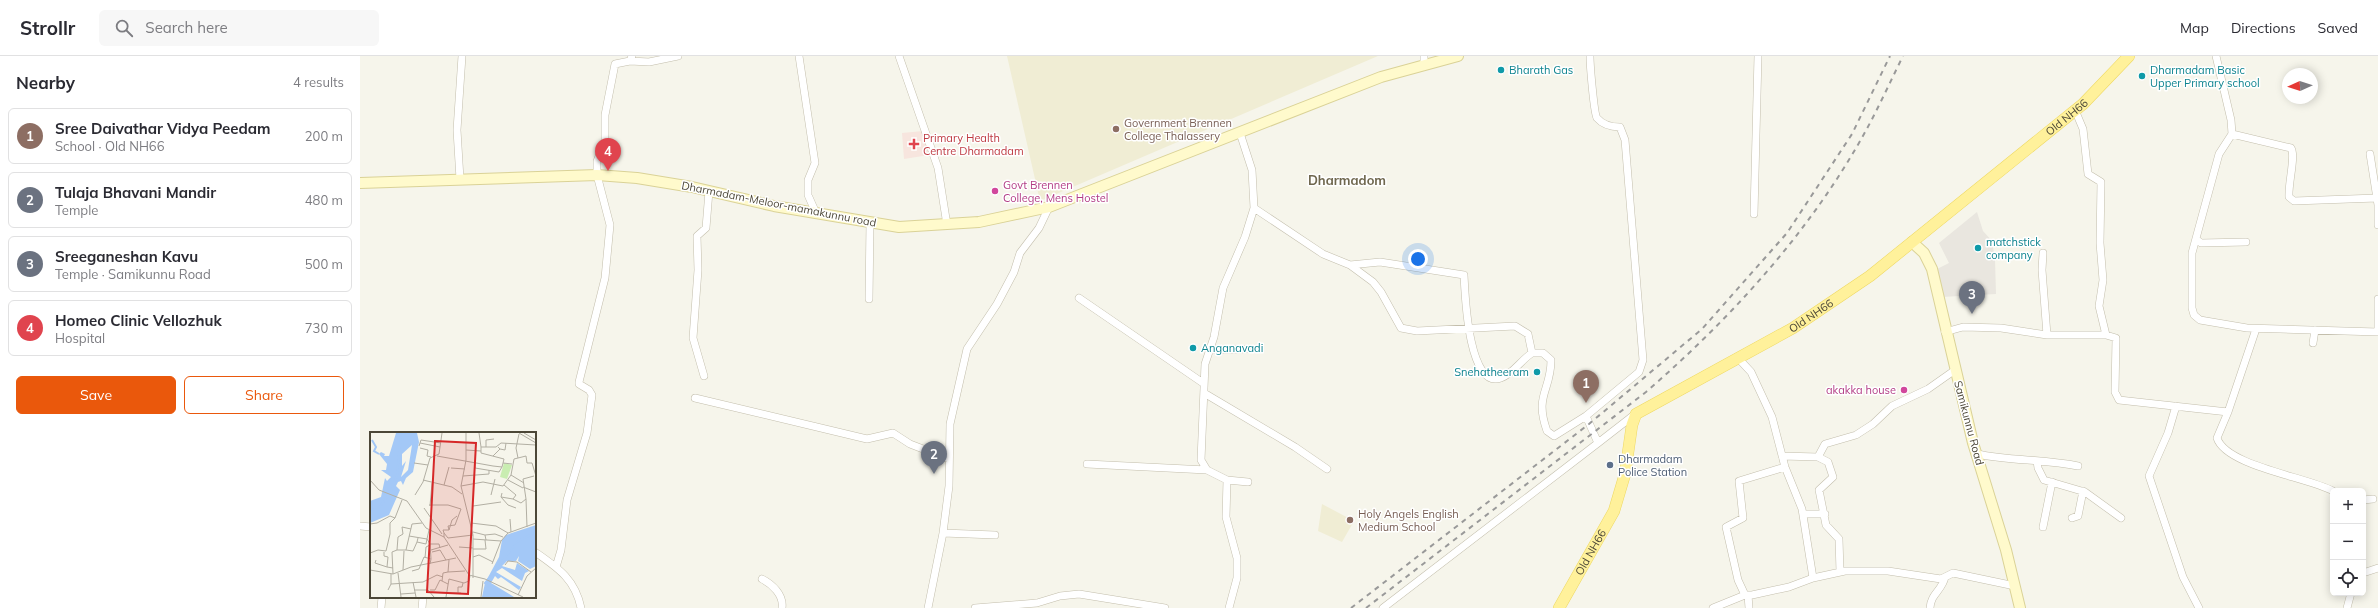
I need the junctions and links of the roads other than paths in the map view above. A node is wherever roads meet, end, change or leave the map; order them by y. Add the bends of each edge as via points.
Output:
1 (462, 56) edge
2 (678, 56) edge
3 (799, 56) edge
4 (899, 56) edge
5 (1458, 56) edge
6 (1590, 56) edge
7 (1758, 56) edge
8 (2129, 56) edge
9 (2216, 56) edge
10 (631, 58) edge
11 (1424, 60) edge
12 (2075, 110) junction
13 (1240, 133) junction
14 (2232, 134) junction
15 (2370, 154) dead end
16 (597, 175) junction
17 (460, 179) junction
18 (360, 183) edge
19 (709, 191) junction
20 (2377, 195) edge
21 (1050, 207) junction
22 (1254, 208) junction
23 (816, 213) junction
24 (1754, 214) dead end
25 (870, 223) junction
26 (947, 225) junction
27 (2378, 225) edge
28 (2196, 239) junction
29 (1912, 242) junction
30 (2246, 242) dead end
31 (2043, 253) dead end
32 (1350, 265) junction
33 (1079, 298) dead end
34 (868, 299) dead end
35 (2378, 299) edge
36 (1467, 329) junction
37 (2256, 329) junction
38 (2315, 330) junction
39 (1945, 332) junction
40 (2378, 332) edge
41 (2047, 335) junction
42 (2106, 335) junction
43 (2313, 343) dead end
44 (1247, 349) dead end
45 (1210, 350) junction
46 (1532, 353) junction
47 (1738, 358) junction
48 (1955, 370) junction
49 (704, 376) dead end
50 (1203, 383) junction
51 (1204, 393) junction
52 (695, 398) dead end
53 (2176, 406) junction
54 (2228, 412) junction
55 (1636, 414) junction
56 (1586, 416) junction
57 (1598, 443) junction
58 (1976, 454) junction
59 (1782, 456) junction
60 (1818, 457) junction
61 (949, 459) junction
62 (2038, 461) junction
63 (1087, 464) dead end
64 (2078, 466) dead end
65 (1785, 467) junction
66 (1327, 469) dead end
67 (1207, 470) junction
68 (1227, 480) junction
69 (1248, 482) dead end
70 (2052, 482) junction
71 (2330, 490) edge
72 (2083, 491) junction
73 (2374, 499) dead end
74 (2366, 500) edge
75 (1803, 514) junction
76 (1825, 514) junction
77 (2072, 518) dead end
78 (2121, 518) dead end
79 (360, 526) edge
80 (370, 527) edge
81 (2043, 527) dead end
82 (943, 532) junction
83 (995, 535) dead end
84 (536, 553) edge
85 (556, 567) junction
86 (2378, 568) edge
87 (1840, 572) junction
88 (2366, 572) edge
89 (1945, 577) junction
90 (762, 578) dead end
91 (1813, 578) junction
92 (2015, 586) junction
93 (1747, 595) junction
94 (2350, 596) edge
95 (382, 598) edge
96 (423, 598) edge
97 (381, 608) edge
98 (422, 608) edge
99 (581, 608) edge
100 (782, 608) edge
101 (928, 608) edge
102 (975, 608) edge
103 (1165, 608) edge
104 (1229, 608) edge
105 (1383, 608) edge
106 (1559, 608) edge
107 (1713, 608) edge
108 (1749, 608) edge
109 (1930, 608) edge
110 (2020, 608) edge
111 (2199, 608) edge
112 (2347, 608) edge

1 - 17 street via 457,130
2 - 10 street via 649,62
3 - 23 street via 815,163 808,180 808,195
4 - 26 street via 938,168
5 - 11 main road, Dharmadam-Meloor-mamakunnu road
6 - 56 street via 1595,113 1610,127 1620,127 1625,140 1643,360 1639,372
7 - 24 street
8 - 12 main road, Old NH66
9 - 14 street via 2232,120
10 - 16 street via 615,64 605,115 605,142 597,161
11 - 13 main road, Dharmadam-Meloor-mamakunnu road
12 - 29 main road, Old NH66
12 - 42 street via 2083,128 2088,174 2101,182 2100,243 2103,280 2099,306
13 - 21 main road, Dharmadam-Meloor-mamakunnu road
13 - 22 street via 1252,170
14 - 20 street via 2291,148 2294,157 2288,186 2289,197 2294,200
14 - 28 street via 2219,154
15 - 20 street
16 - 17 main road, Dharmadam-Meloor-mamakunnu road
16 - 19 main road, Dharmadam-Meloor-mamakunnu road via 637,178
16 - 85 street via 610,225 605,278 580,382 592,395 587,433 567,500 561,550
17 - 18 main road, Dharmadam-Meloor-mamakunnu road
19 - 23 main road, Dharmadam-Meloor-mamakunnu road
19 - 49 street via 706,228 697,236 698,270 692,338
20 - 27 street
21 - 26 main road, Dharmadam-Meloor-mamakunnu road via 1010,217
21 - 61 street via 1039,228 1020,253 1014,272 997,304 967,349 950,424
22 - 32 street via 1323,254
22 - 45 street via 1246,237 1223,288
23 - 25 main road, Dharmadam-Meloor-mamakunnu road
25 - 26 main road, Dharmadam-Meloor-mamakunnu road via 899,227
25 - 34 street
28 - 30 street via 2201,243
28 - 37 street via 2192,253 2194,315 2200,320
29 - 39 main road, Samikunnu Road via 1924,253 1932,269
29 - 47 main road, Old NH66 via 1870,276 1800,323
31 - 41 street
32 - 36 street via 1373,282 1401,328 1416,331
32 - 36 street via 1380,262 1464,275
33 - 50 street
35 - 40 street
36 - 46 street via 1520,327 1528,334
36 - 46 street via 1475,357 1486,377 1501,378
37 - 38 street
37 - 54 street
38 - 40 street
38 - 43 street
39 - 41 street via 1963,327 2001,328
39 - 48 main road, Samikunnu Road
41 - 42 street
42 - 53 street via 2116,338 2115,392 2119,400
44 - 45 street
45 - 50 street
46 - 56 street via 1543,353 1552,360 1541,410 1550,434 1560,434
47 - 55 main road, Old NH66
47 - 59 street via 1751,372 1761,389 1772,417
48 - 58 main road, Samikunnu Road
48 - 60 street via 1928,389 1892,406 1874,424 1856,435 1825,444
50 - 51 street
51 - 66 street
51 - 67 street via 1200,454 1203,466
52 - 61 street via 867,439 893,433 910,444
53 - 54 street
53 - 111 street via 2168,433 2149,476 2183,578
54 - 71 street via 2217,438 2218,442 2234,455
55 - 57 street
55 - 106 main road, Old NH66 via 1625,474 1614,511
56 - 57 street
57 - 105 street
58 - 62 street via 2002,459
58 - 92 main road, Samikunnu Road
59 - 60 street
59 - 65 street
60 - 76 street via 1828,462 1833,477 1819,490
61 - 82 street
62 - 64 street
62 - 70 street via 2041,476 2044,480
63 - 67 street
65 - 75 street
65 - 93 street via 1739,481 1743,518 1726,527 1738,580
67 - 68 street
68 - 69 street
68 - 104 street via 1226,517 1237,558 1237,578
70 - 72 street
70 - 81 street
72 - 77 street via 2078,516
72 - 78 street
73 - 74 street
75 - 76 street
75 - 91 street
76 - 87 street via 1826,525 1839,539
79 - 80 street
82 - 83 street
82 - 101 street
84 - 85 street
85 - 99 street via 576,588
86 - 88 street
87 - 89 street via 1888,571
87 - 91 street
89 - 92 street via 1953,573
89 - 109 street via 1943,587 1931,599
90 - 100 street via 773,584 783,603
91 - 93 street via 1789,587
92 - 110 main road, Samikunnu Road
93 - 107 street
93 - 108 street
94 - 112 street
95 - 97 street
96 - 98 street
102 - 103 street via 1037,603 1060,596 1079,594

